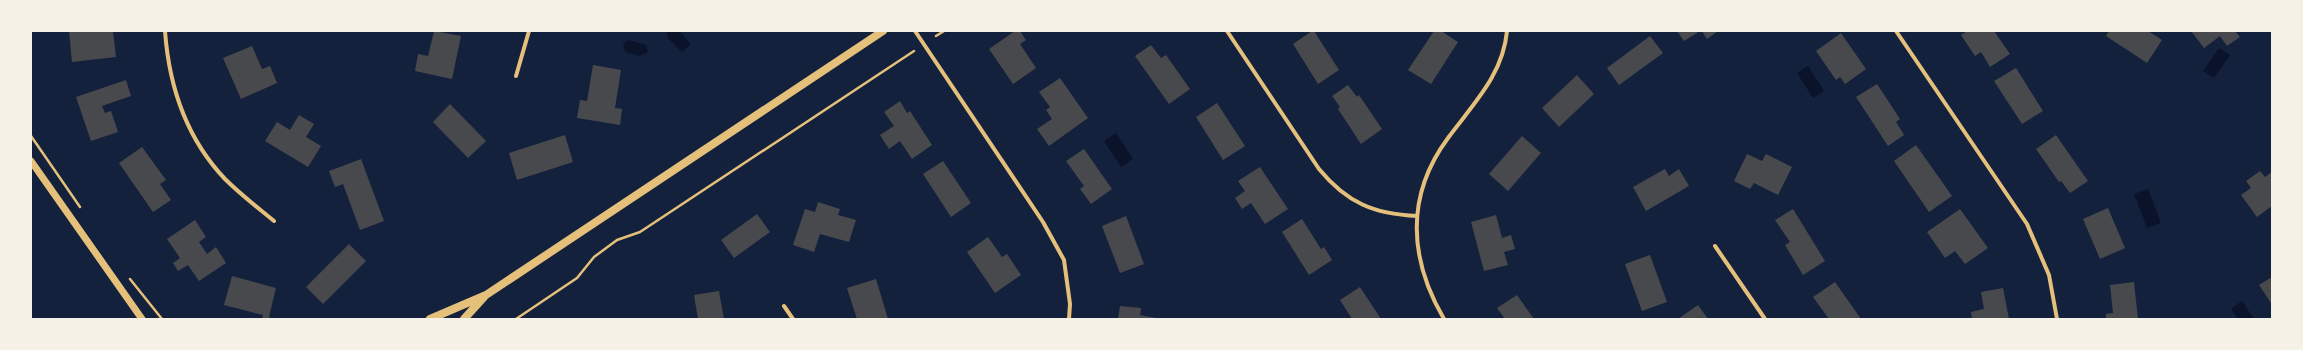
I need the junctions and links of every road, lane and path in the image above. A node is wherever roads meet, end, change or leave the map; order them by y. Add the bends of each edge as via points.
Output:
1 (165, 31) edge
2 (529, 31) edge
3 (883, 31) edge
4 (915, 31) edge
5 (944, 31) edge
6 (1227, 31) edge
7 (1507, 31) edge
8 (1896, 31) edge
9 (936, 36) dead end
10 (914, 51) dead end
11 (516, 76) dead end
12 (31, 136) edge
13 (31, 161) edge
14 (81, 209) dead end
15 (1417, 216) junction
16 (274, 221) dead end
17 (1715, 246) dead end
18 (126, 274) dead end
19 (486, 295) junction
20 (784, 306) dead end
21 (142, 319) edge
22 (162, 319) edge
23 (430, 319) edge
24 (464, 319) edge
25 (516, 319) edge
26 (793, 319) edge
27 (1069, 319) edge
28 (1444, 319) edge
29 (1765, 319) edge
30 (2057, 319) edge

1 - 16 street via 174,88 193,134 225,179
2 - 11 street
3 - 19 main road
4 - 27 street via 1043,222 1064,260 1070,304
5 - 9 path
6 - 15 street via 1331,184 1364,207 1386,213
7 - 15 street via 1506,45 1497,71 1432,161 1424,182
8 - 30 street via 2027,224 2049,275
10 - 25 path via 640,232 617,240 594,257 577,278
12 - 14 path
13 - 21 street
15 - 28 street via 1416,237 1422,272 1432,299
17 - 29 street
18 - 22 path
19 - 23 main road
19 - 24 main road
20 - 26 street

